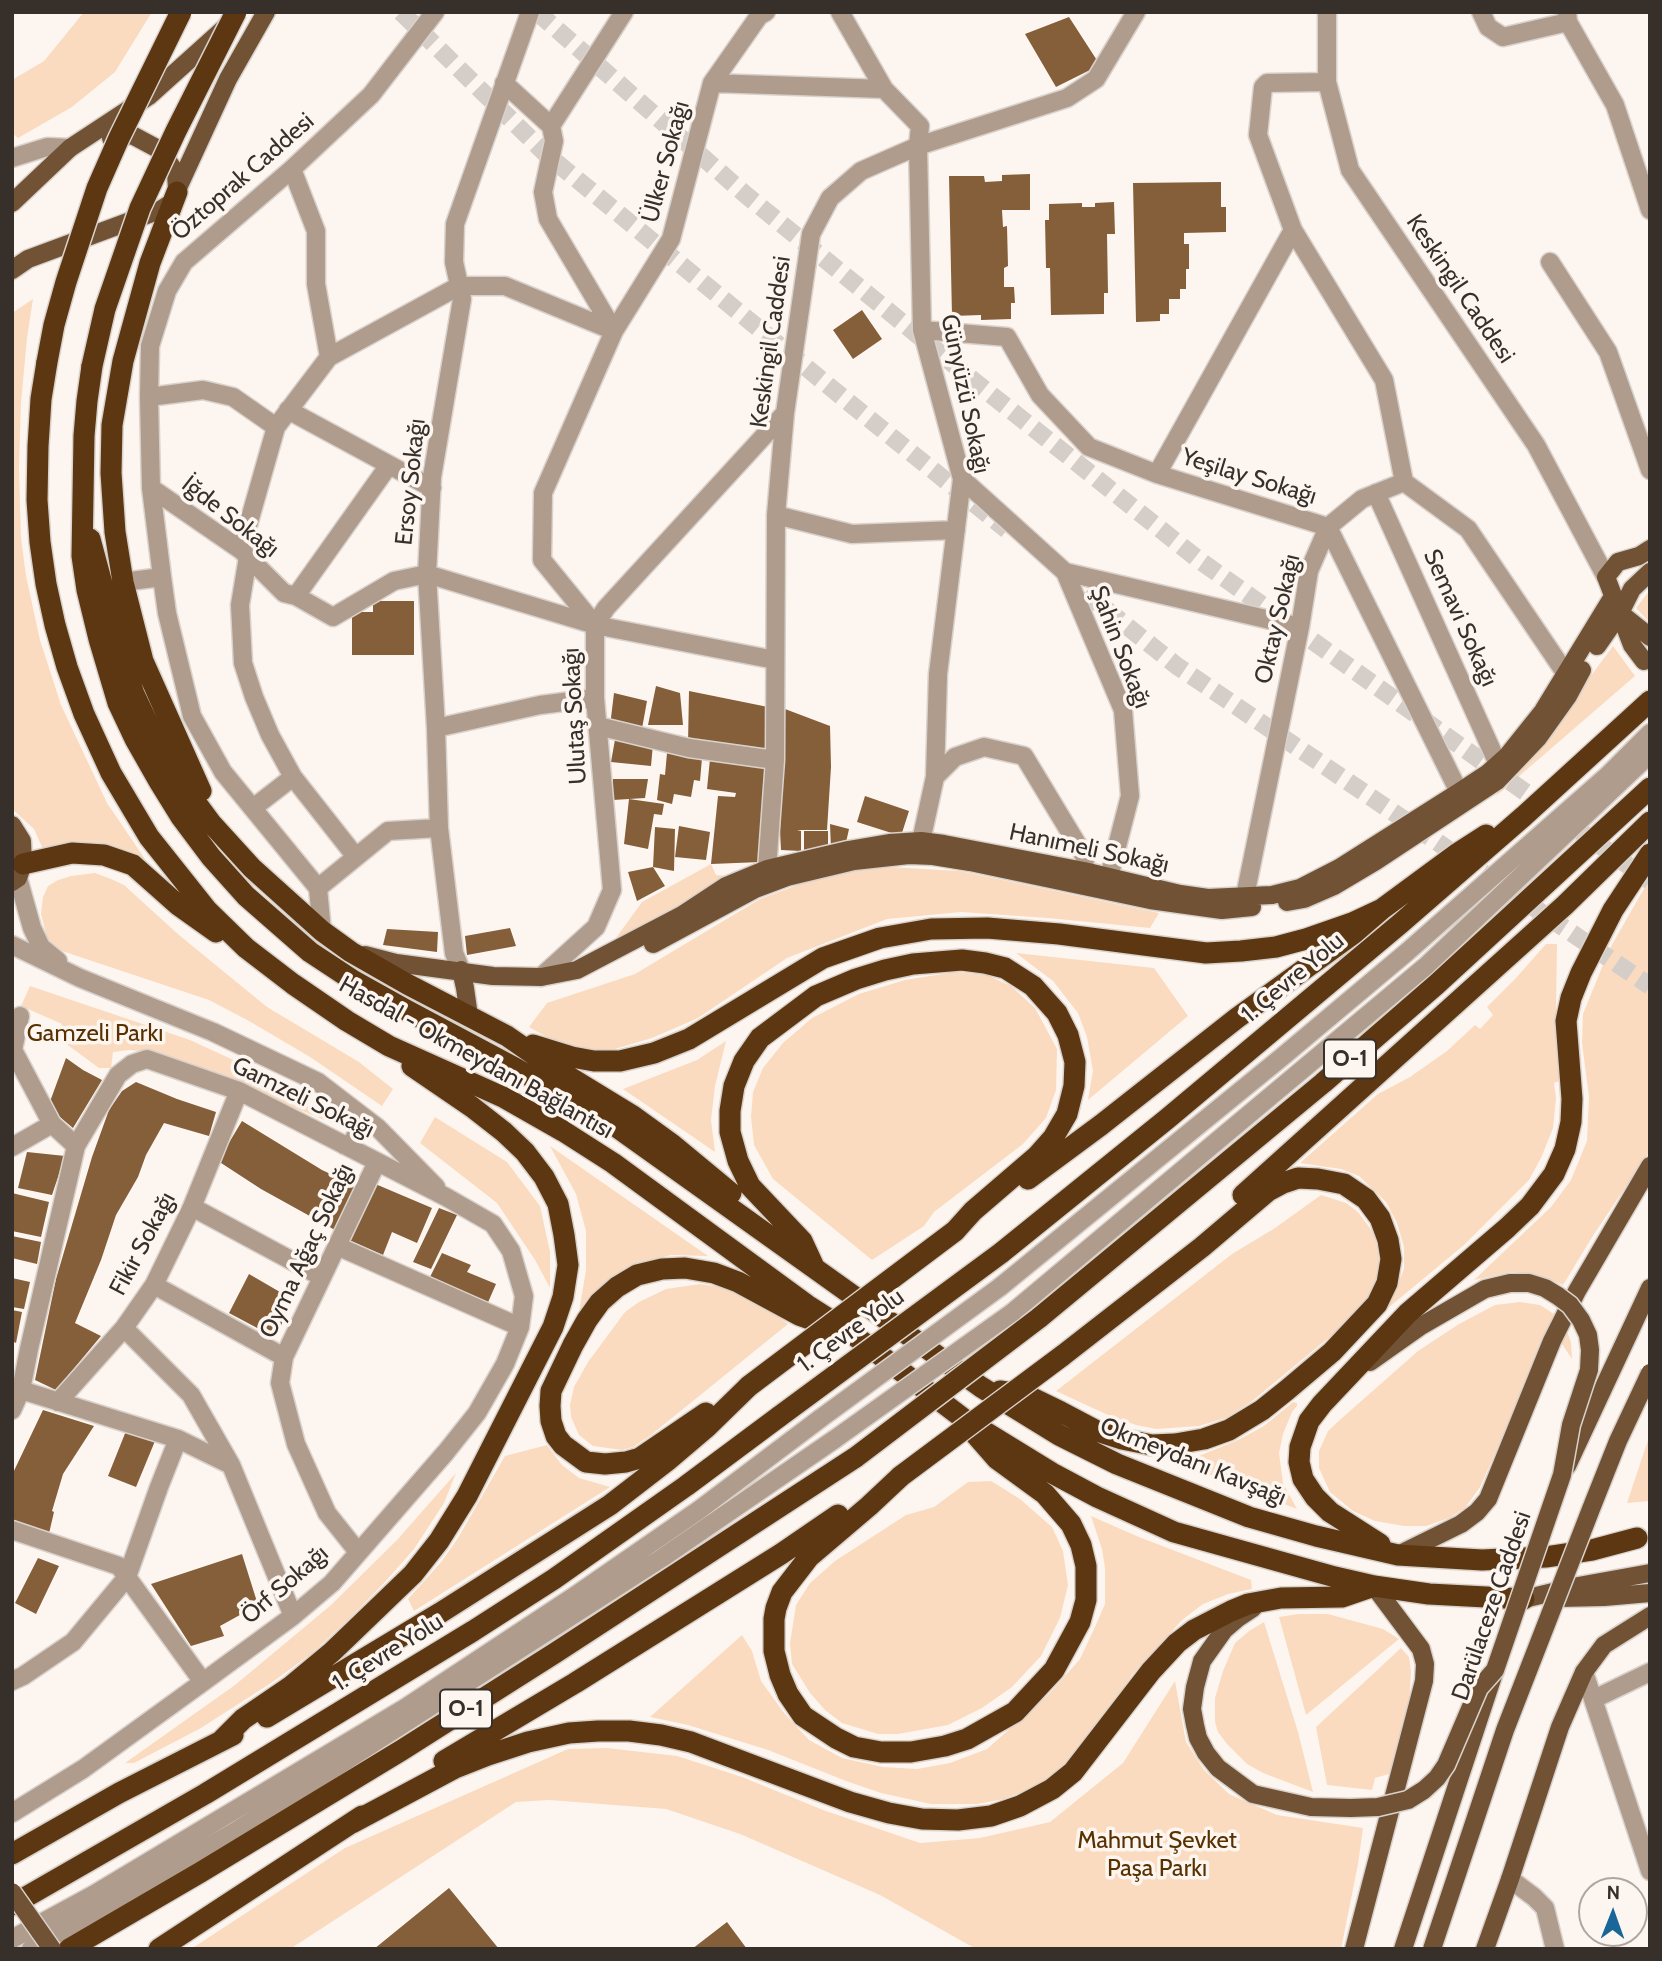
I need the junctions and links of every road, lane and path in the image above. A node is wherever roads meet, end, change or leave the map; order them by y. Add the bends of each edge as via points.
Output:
1 (181, 12) edge
2 (238, 12) edge
3 (266, 12) edge
4 (435, 12) edge
5 (530, 12) edge
6 (624, 12) edge
7 (766, 12) edge
8 (840, 12) edge
9 (1136, 12) edge
10 (1326, 12) edge
11 (1481, 12) edge
12 (1567, 17) edge
13 (1327, 82) junction
14 (503, 83) junction
15 (712, 83) junction
16 (884, 89) junction
17 (551, 126) junction
18 (918, 146) junction
19 (70, 148) junction
20 (12, 158) edge
21 (292, 169) junction
22 (177, 192) junction
23 (12, 203) edge
24 (1650, 210) edge
25 (1293, 230) junction
26 (1550, 262) dead end
27 (12, 270) edge
28 (458, 286) junction
29 (922, 330) junction
30 (614, 331) junction
31 (330, 357) junction
32 (149, 397) junction
33 (288, 410) junction
34 (786, 413) junction
35 (276, 426) junction
36 (389, 465) junction
37 (1650, 470) edge
38 (1157, 474) junction
39 (962, 479) junction
40 (1404, 482) junction
41 (151, 488) junction
42 (432, 488) junction
43 (1376, 493) junction
44 (776, 514) junction
45 (84, 522) junction
46 (1328, 527) junction
47 (956, 530) junction
48 (1650, 549) edge
49 (245, 554) junction
50 (1065, 572) junction
51 (1650, 572) edge
52 (427, 574) junction
53 (162, 577) junction
54 (1606, 577) junction
55 (123, 582) junction
56 (296, 596) junction
57 (1616, 605) junction
58 (595, 625) junction
59 (1300, 627) junction
60 (1650, 637) edge
61 (775, 660) junction
62 (1644, 661) dead end
63 (1570, 679) junction
64 (595, 698) junction
65 (1650, 701) edge
66 (598, 726) junction
67 (436, 728) junction
68 (1650, 733) edge
69 (1650, 754) edge
70 (775, 760) junction
71 (1502, 770) junction
72 (293, 777) junction
73 (935, 777) junction
74 (1650, 788) edge
75 (1462, 798) junction
76 (253, 808) junction
77 (1524, 816) junction
78 (1650, 822) edge
79 (12, 825) edge
80 (439, 828) junction
81 (920, 848) junction
82 (235, 851) junction
83 (1650, 855) edge
84 (356, 857) junction
85 (18, 874) edge
86 (766, 877) junction
87 (1109, 877) junction
88 (1083, 878) junction
89 (318, 888) junction
90 (1245, 902) junction
91 (1382, 909) junction
92 (322, 932) junction
93 (12, 945) edge
94 (246, 948) junction
95 (351, 952) junction
96 (541, 977) junction
97 (80, 978) junction
98 (463, 979) junction
99 (20, 1016) dead end
100 (469, 1016) junction
101 (507, 1036) junction
102 (389, 1046) junction
103 (239, 1091) junction
104 (358, 1113) junction
105 (52, 1124) junction
106 (344, 1145) junction
107 (76, 1146) junction
108 (12, 1147) edge
109 (377, 1162) junction
110 (1650, 1166) edge
111 (446, 1196) junction
112 (192, 1207) junction
113 (758, 1228) junction
114 (955, 1231) junction
115 (337, 1246) junction
116 (816, 1269) junction
117 (322, 1277) junction
118 (155, 1285) junction
119 (1650, 1288) edge
120 (1132, 1300) junction
121 (520, 1327) junction
122 (124, 1328) junction
123 (851, 1333) junction
124 (20, 1347) edge
125 (284, 1357) junction
126 (1650, 1373) edge
127 (1353, 1374) junction
128 (749, 1386) junction
129 (981, 1387) junction
130 (21, 1390) junction
131 (58, 1402) junction
132 (12, 1410) edge
133 (964, 1419) junction
134 (178, 1438) junction
135 (231, 1465) junction
136 (1562, 1475) junction
137 (901, 1476) junction
138 (12, 1530) edge
139 (1645, 1534) edge
140 (358, 1552) junction
141 (1398, 1555) junction
142 (1650, 1573) edge
143 (127, 1577) junction
144 (1374, 1586) junction
145 (1650, 1593) edge
146 (1524, 1599) junction
147 (1264, 1602) junction
148 (293, 1616) junction
149 (1650, 1616) edge
150 (1495, 1670) junction
151 (1584, 1672) junction
152 (1650, 1672) edge
153 (12, 1681) edge
154 (203, 1682) junction
155 (1594, 1699) junction
156 (222, 1740) junction
157 (12, 1813) edge
158 (352, 1824) junction
159 (12, 1854) edge
160 (1650, 1871) edge
161 (1510, 1880) junction
162 (12, 1892) edge
163 (12, 1905) edge
164 (12, 1910) edge
165 (12, 1938) edge
166 (31, 1949) edge
167 (38, 1949) edge
168 (51, 1949) edge
169 (69, 1949) edge
170 (159, 1949) edge
171 (1354, 1949) edge
172 (1404, 1949) edge
173 (1432, 1949) edge
174 (1485, 1949) edge
175 (1555, 1949) edge

1 - 94 highway, Hasdal - Okmeydanı Bağlantısı, bridge via 97,188 66,282 41,399 37,500 55,625 84,714 111,773 149,837 207,911
2 - 19 main road via 149,96
2 - 45 highway, Hasdal - Okmeydanı Bağlantısı, bridge via 140,208 105,309 87,401
3 - 22 main road via 207,121
4 - 21 street, Öztoprak Caddesi via 371,95
5 - 14 street, Ersoy Sokağı
6 - 17 street
7 - 15 street, Ülker Sokağı
8 - 16 street, Günyüzü Sokağı
9 - 18 street, Keskingil Caddesi via 1096,79 1067,98
10 - 13 street, Keskingil Caddesi
11 - 12 street via 1488,27 1503,37
12 - 24 street via 1615,105
13 - 25 street via 1267,83 1263,88 1258,135
13 - 54 street, Keskingil Caddesi via 1350,170 1536,445
14 - 17 street
14 - 28 street, Ersoy Sokağı via 455,224
15 - 16 street
15 - 30 street, Ülker Sokağı via 671,239
16 - 18 street, Günyüzü Sokağı via 920,126
17 - 30 street via 554,141 543,192 548,219
18 - 29 street, Günyüzü Sokağı
18 - 34 street, Keskingil Caddesi via 862,171 830,198 811,234
19 - 20 street via 47,147
19 - 22 main road via 132,135 160,150 176,173
19 - 23 main road
21 - 31 street via 316,231 316,284
21 - 32 street, Öztoprak Caddesi via 184,262 167,291 150,346
22 - 27 main road via 160,210 28,259
22 - 55 highway via 146,276 113,415 111,472
25 - 38 street
25 - 40 street via 1384,380
26 - 37 street via 1608,352
28 - 30 street via 505,286
28 - 31 street
28 - 42 street, Ersoy Sokağı via 462,299
29 - 38 street, Yeşilay Sokağı via 1007,337 1040,395 1088,447
29 - 39 street, Günyüzü Sokağı
30 - 58 street, Ulutaş Sokağı via 542,493 542,560
31 - 33 street
32 - 35 street via 203,390 233,397
32 - 41 street, Öztoprak Caddesi
33 - 35 street
33 - 36 street
34 - 44 street, Keskingil Caddesi
34 - 58 street
35 - 49 street
36 - 42 street
36 - 56 street
38 - 46 street, Yeşilay Sokağı
39 - 47 street, Günyüzü Sokağı
39 - 50 street, Şahin Sokağı
40 - 43 street, Oktay Sokağı
40 - 63 street via 1468,529
41 - 49 street, İğde Sokağı
41 - 53 street, Öztoprak Caddesi
42 - 52 street, Ersoy Sokağı
43 - 46 street, Oktay Sokağı
43 - 71 street, Semavi Sokağı
44 - 47 street via 852,534
44 - 61 street, Keskingil Caddesi
45 - 82 highway via 134,694 188,792
45 - 113 highway, Hasdal - Okmeydanı Bağlantısı via 87,590 118,703 181,817 246,896 310,952 354,981 611,1123
46 - 59 street, Oktay Sokağı via 1309,571
46 - 75 street, Yeşilay Sokağı
47 - 73 street, Günyüzü Sokağı via 939,674
48 - 54 main road via 1618,562
49 - 56 street, İğde Sokağı via 284,593
49 - 72 street via 240,605 243,663 270,735
50 - 59 street
50 - 87 street, Şahin Sokağı via 1123,710 1130,796
51 - 57 main road, Hanımeli Sokağı
52 - 56 street, İğde Sokağı via 394,581 333,617
52 - 58 street
52 - 67 street, Ersoy Sokağı
53 - 55 street
53 - 76 street, Öztoprak Caddesi via 192,716 223,772
54 - 57 main road
55 - 82 highway via 160,701 207,804
57 - 60 main road
57 - 62 main road via 1632,645
57 - 63 main road, Hanımeli Sokağı via 1605,633
58 - 61 street
58 - 64 street, Ulutaş Sokağı
59 - 90 street, Oktay Sokağı
61 - 70 street, Keskingil Caddesi
63 - 71 main road, Hanımeli Sokağı via 1507,756
64 - 66 street, Ulutaş Sokağı
64 - 67 street
65 - 77 highway, 1. Çevre Yolu / O-1
66 - 70 street via 689,748
66 - 96 street, Ulutaş Sokağı via 611,890 596,927
67 - 80 street, Ersoy Sokağı
68 - 165 street, bridge via 1407,952 1282,1057 1000,1287 699,1510 405,1707 93,1895
69 - 166 street, bridge via 1426,966 1013,1311 662,1558 234,1832
70 - 86 street, Keskingil Caddesi
71 - 75 main road, Hanımeli Sokağı via 1488,773
72 - 76 street
72 - 84 street
73 - 81 street, Günyüzü Sokağı
73 - 88 street via 955,757 984,747 1024,756 1085,857
74 - 169 highway, O-1, bridge via 1437,984 1312,1091 1039,1318 856,1457 414,1742
75 - 90 main road, Hanımeli Sokağı via 1300,888
76 - 89 street, Öztoprak Caddesi
77 - 91 highway via 1487,834
77 - 163 highway, 1. Çevre Yolu / O-1, bridge via 1001,1253 631,1525 485,1623
78 - 120 highway
79 - 85 main road via 22,841
80 - 84 street via 388,831
80 - 98 street, Ersoy Sokağı via 454,953
81 - 86 main road, Hanımeli Sokağı via 889,843 848,850
81 - 88 main road, Hanımeli Sokağı via 944,844
82 - 92 highway
83 - 127 highway via 1604,927 1571,998 1566,1021 1571,1122 1554,1174 1530,1206 1408,1313
84 - 89 street
85 - 94 highway via 72,853 104,855 133,865 206,926
85 - 97 street via 41,947
86 - 96 main road, Hanımeli Sokağı via 726,887 576,970
86 - 98 main road, Hanımeli Sokağı via 603,968 561,984 541,988
87 - 88 main road, Hanımeli Sokağı
87 - 90 main road, Hanımeli Sokağı via 1180,894
88 - 90 main road, Hanımeli Sokağı via 1150,900 1189,906 1222,910
89 - 92 street
91 - 101 highway via 1276,947 1229,952 987,928 931,929 880,938 823,958 689,1039 654,1053 594,1061
91 - 114 highway
92 - 95 highway
93 - 97 street
94 - 102 highway, Hasdal - Okmeydanı Bağlantısı via 336,1014
95 - 98 main road
95 - 100 highway
96 - 98 main road, Hanımeli Sokağı
97 - 104 street via 213,1032 318,1082
98 - 100 main road
99 - 105 street via 13,1050
100 - 101 highway
101 - 113 highway via 673,1145 737,1199
102 - 123 highway, Hasdal - Okmeydanı Bağlantısı via 505,1098 563,1131
102 - 156 highway via 504,1132 544,1177 558,1204 564,1235 568,1265 563,1297 553,1327 467,1496 439,1541 413,1574 332,1652
103 - 106 street, Gamzeli Sokağı
103 - 107 street, Gamzeli Sokağı via 147,1059 132,1064 118,1075
103 - 112 street, Fikir Sokağı
104 - 106 street via 358,1131 352,1143
104 - 111 street
105 - 107 street
105 - 108 street
106 - 109 street, Gamzeli Sokağı
107 - 124 street, Gamzeli Sokağı
109 - 111 street, Gamzeli Sokağı
109 - 115 street, Oyma Ağaç Sokağı
110 - 141 main road via 1552,1341 1488,1499 1461,1524
111 - 121 street, Gamzeli Sokağı via 492,1224 510,1251 524,1296
112 - 117 street
112 - 118 street, Fikir Sokağı
113 - 116 highway, Hasdal - Okmeydanı Bağlantısı
114 - 116 highway via 1054,1138 1067,1114 1075,1062 1057,1013 1033,986 1005,968 947,960 885,970 816,996 760,1038 744,1061 730,1111 738,1161 750,1186 802,1241
114 - 128 highway, bridge
115 - 117 street, Oyma Ağaç Sokağı
115 - 121 street
116 - 129 highway, Hasdal - Okmeydanı Bağlantısı
117 - 125 street, Oyma Ağaç Sokağı
118 - 122 street, Fikir Sokağı
118 - 125 street
119 - 136 main road, Darülaceze Caddesi, bridge
120 - 129 highway via 1268,1191 1298,1178 1343,1184 1366,1199 1388,1240 1387,1283 1377,1304 1305,1375 1229,1430 1195,1441 1152,1445 1097,1431 1026,1395
120 - 137 highway, bridge
121 - 140 street, Örf Sokağı via 477,1413
122 - 131 street, Fikir Sokağı
122 - 135 street via 191,1395
123 - 128 highway via 799,1315 714,1273 685,1268 637,1275 600,1302 587,1320 551,1391 551,1421 563,1445 586,1462 626,1462 640,1458
123 - 133 highway, Hasdal - Okmeydanı Bağlantısı
124 - 130 street, Gamzeli Sokağı
125 - 140 street, Oyma Ağaç Sokağı via 280,1383 296,1444 327,1513
126 - 173 main road, bridge via 1514,1705
127 - 136 main road, bridge via 1421,1326 1485,1289 1510,1283 1545,1288 1570,1305 1581,1320 1590,1350
127 - 141 highway via 1309,1422 1300,1447 1303,1479 1330,1512
128 - 156 highway via 687,1444 610,1505 279,1711
129 - 141 highway, Okmeydanı Kavşağı via 1059,1435 1198,1497 1249,1517
130 - 131 street
130 - 132 street, Gamzeli Sokağı
131 - 134 street
133 - 137 highway via 997,1459 1045,1494 1071,1524 1086,1566 1086,1600 1080,1622 1054,1670 1015,1712 967,1739 944,1746 881,1752 845,1743 803,1716 780,1675 774,1619 782,1592 809,1557
133 - 144 highway via 1052,1474 1174,1532
134 - 135 street
134 - 143 street
135 - 148 street
136 - 150 main road, Darülaceze Caddesi, bridge
137 - 158 highway via 387,1797
138 - 143 street via 118,1566
139 - 141 highway via 1592,1550 1546,1557 1482,1560
140 - 148 street, Örf Sokağı via 332,1583
142 - 146 main road
143 - 153 street via 73,1642
143 - 154 street
144 - 146 highway
144 - 147 highway via 1342,1597
144 - 171 main road via 1421,1649 1425,1664
145 - 146 main road
147 - 150 main road, bridge via 1224,1630 1202,1661 1192,1709 1206,1753 1253,1794 1311,1807 1377,1807 1408,1800 1446,1765 1479,1688
147 - 158 highway via 1231,1611 1177,1643 1073,1772 1052,1789 991,1816 922,1819 889,1813 691,1742 609,1731 569,1733 488,1755
148 - 154 street, Örf Sokağı
149 - 151 main road via 1604,1645
150 - 172 main road, Darülaceze Caddesi
151 - 155 street
151 - 161 main road via 1560,1727
152 - 155 street
154 - 157 street, Örf Sokağı via 83,1769
155 - 160 street
156 - 159 highway
158 - 170 highway
161 - 174 main road
161 - 175 street via 1545,1908
162 - 168 main road, bridge
164 - 167 main road

